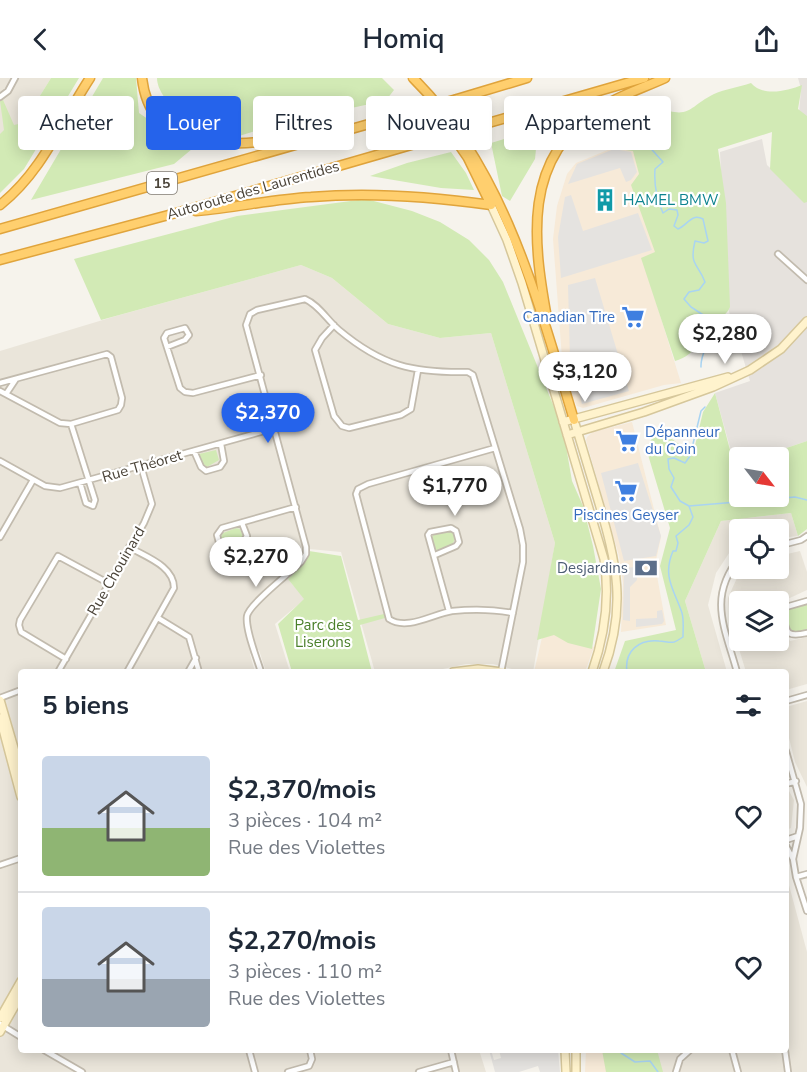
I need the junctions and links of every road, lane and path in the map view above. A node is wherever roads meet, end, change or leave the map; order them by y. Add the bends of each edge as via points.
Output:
1 (15, 78) edge
2 (90, 78) edge
3 (142, 78) edge
4 (406, 78) edge
5 (413, 78) edge
6 (527, 78) edge
7 (644, 78) edge
8 (665, 78) edge
9 (0, 97) edge
10 (354, 128) edge
11 (253, 143) edge
12 (275, 150) edge
13 (0, 205) edge
14 (491, 205) junction
15 (176, 213) junction
16 (0, 229) edge
17 (778, 254) dead end
18 (0, 260) edge
19 (807, 280) edge
20 (807, 321) edge
21 (334, 326) junction
22 (551, 345) junction
23 (167, 347) junction
24 (418, 370) junction
25 (746, 372) junction
26 (261, 375) junction
27 (16, 379) junction
28 (0, 383) edge
29 (0, 391) edge
30 (6, 394) junction
31 (636, 402) junction
32 (640, 413) junction
33 (574, 420) junction
34 (563, 422) junction
35 (71, 424) junction
36 (275, 428) junction
37 (578, 432) junction
38 (567, 435) junction
39 (221, 444) junction
40 (495, 448) junction
41 (194, 451) junction
42 (0, 461) edge
43 (141, 466) junction
44 (33, 480) junction
45 (89, 480) junction
46 (80, 483) junction
47 (296, 507) junction
48 (242, 523) junction
49 (2, 530) edge
50 (807, 536) edge
51 (0, 537) edge
52 (789, 543) edge
53 (129, 548) junction
54 (435, 555) junction
55 (615, 564) junction
56 (605, 565) junction
57 (729, 573) edge
58 (108, 583) junction
59 (807, 601) edge
60 (449, 611) junction
61 (513, 613) junction
62 (158, 618) junction
63 (807, 633) edge
64 (196, 658) junction
65 (66, 659) junction
66 (60, 669) edge
67 (129, 669) edge
68 (190, 669) edge
69 (198, 669) edge
70 (260, 669) edge
71 (502, 669) edge
72 (593, 669) edge
73 (604, 669) edge
74 (736, 669) edge
75 (18, 691) edge
76 (807, 694) edge
77 (0, 699) edge
78 (789, 700) edge
79 (0, 718) edge
80 (18, 762) edge
81 (789, 763) edge
82 (796, 781) junction
83 (18, 782) edge
84 (789, 783) edge
85 (798, 836) junction
86 (789, 839) edge
87 (789, 852) edge
88 (18, 859) edge
89 (793, 859) junction
90 (0, 865) edge
91 (807, 874) edge
92 (796, 877) junction
93 (807, 911) edge
94 (18, 986) edge
95 (18, 1000) edge
96 (0, 1018) edge
97 (1, 1028) edge
98 (18, 1036) edge
99 (48, 1053) edge
100 (54, 1053) edge
101 (250, 1053) edge
102 (311, 1053) edge
103 (452, 1053) edge
104 (565, 1053) edge
105 (576, 1053) edge
106 (687, 1053) edge
107 (733, 1053) edge
108 (785, 1053) edge
109 (53, 1056) junction
110 (454, 1062) junction
111 (82, 1072) edge
112 (255, 1072) edge
113 (288, 1072) edge
114 (419, 1072) edge
115 (456, 1072) edge
116 (566, 1072) edge
117 (576, 1072) edge
118 (676, 1072) edge
119 (738, 1072) edge
120 (788, 1072) edge

1 - 9 street
2 - 13 highway via 38,166
3 - 11 highway via 148,102 174,131 196,141
4 - 14 highway via 456,140
5 - 22 highway via 454,126 487,181 516,244
6 - 10 highway, 15, bridge
7 - 15 highway, Autoroute des Laurentides / 15, bridge
8 - 22 highway via 590,115 563,142 548,169 539,198 536,229
12 - 16 highway, 15
14 - 15 highway via 337,195
14 - 34 main road via 519,273
15 - 18 highway, Autoroute des Laurentides / 15
17 - 19 street
20 - 25 main road via 777,353
21 - 24 street via 371,354
21 - 24 street via 315,350 334,416 342,426 349,428 411,408
21 - 26 street via 305,299 250,314 246,325
22 - 33 highway
23 - 23 street via 185,340 189,335 185,328 167,333
23 - 26 street via 185,393
24 - 40 street via 473,375
25 - 31 main road
25 - 32 main road
26 - 36 street
27 - 28 street
27 - 30 street
27 - 35 street via 107,354 111,357 121,405 118,410
29 - 30 street
30 - 35 street via 60,423
31 - 32 main road
31 - 33 main road
32 - 37 main road
33 - 34 main road
33 - 37 main road
34 - 38 main road
35 - 45 street
36 - 39 street, Rue Théoret
36 - 47 street
37 - 38 main road
37 - 55 main road
38 - 56 main road
39 - 41 street, Rue Théoret
39 - 41 street, Rue Théoret via 224,461 206,471
40 - 60 street via 368,484 356,494 389,619 405,624
40 - 61 street via 523,545
41 - 43 street, Rue Théoret
42 - 44 street, Rue Théoret
43 - 45 street, Rue Théoret
43 - 53 street, Rue Chouinard via 152,504
44 - 46 street, Rue Théoret via 60,489
44 - 49 street
45 - 46 street, Rue Théoret
45 - 46 street, Rue Théoret via 93,506 86,503
47 - 48 street
47 - 70 street via 306,544 304,558 247,615
48 - 48 street via 222,528 218,535 221,550 226,554 247,536
49 - 51 street
50 - 52 street
53 - 58 street, Rue Chouinard
53 - 62 street via 165,568 174,579 174,588
54 - 54 street via 456,546 456,531 451,528 430,532
54 - 60 street
55 - 56 main road
55 - 73 main road via 617,616
56 - 72 main road via 606,618
57 - 74 street via 721,591 721,616
58 - 65 street, Rue Chouinard
58 - 65 street via 58,556 20,620 21,632
59 - 63 street via 786,607 782,613 790,635
60 - 61 street
61 - 71 street
62 - 64 street via 189,637
62 - 67 street
64 - 68 street
64 - 69 street
65 - 66 street, Rue Chouinard
75 - 77 street
76 - 78 street
77 - 80 main road
79 - 83 main road
81 - 82 street
82 - 84 street
82 - 85 street via 801,804
85 - 86 street
85 - 89 street
87 - 89 street
88 - 90 street
89 - 92 street
91 - 92 street
92 - 93 street
94 - 96 main road
95 - 97 main road
97 - 98 street
99 - 109 street
100 - 109 street
101 - 112 street
102 - 113 street via 309,1066
103 - 110 street
104 - 116 main road
105 - 117 main road
106 - 118 street
107 - 119 street
108 - 120 street
109 - 111 street
110 - 114 street
110 - 115 street

